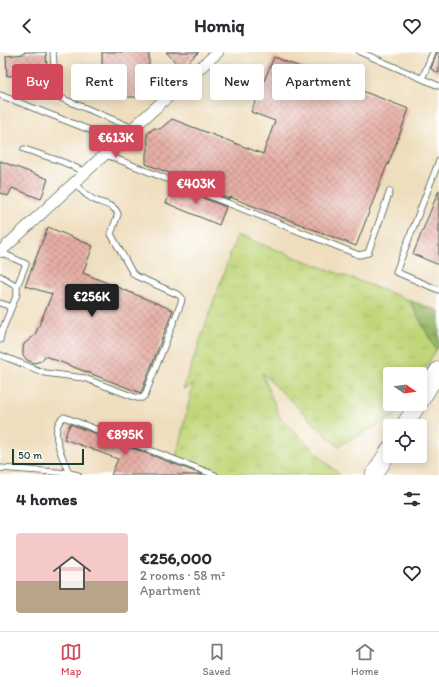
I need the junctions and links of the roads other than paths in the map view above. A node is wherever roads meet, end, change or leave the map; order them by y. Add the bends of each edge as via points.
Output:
1 (53, 52) edge
2 (218, 52) edge
3 (360, 52) edge
4 (433, 52) edge
5 (422, 79) junction
6 (439, 86) edge
7 (0, 95) edge
8 (133, 128) junction
9 (118, 141) junction
10 (24, 149) dead end
11 (104, 154) junction
12 (439, 161) edge
13 (85, 172) junction
14 (74, 182) junction
15 (390, 191) dead end
16 (0, 252) edge
17 (0, 276) edge
18 (17, 286) junction
19 (439, 290) edge
20 (0, 303) edge
21 (10, 311) junction
22 (1, 330) edge
23 (0, 340) edge
24 (0, 355) edge
25 (437, 372) edge
26 (427, 389) edge
27 (383, 460) edge
28 (0, 468) edge
29 (69, 472) junction
30 (78, 475) edge
31 (215, 475) edge
32 (374, 475) edge

1 - 8 lane via 56,91 61,98
2 - 8 street
3 - 5 lane
4 - 5 lane
5 - 6 lane
7 - 9 lane
8 - 9 street
9 - 11 street
10 - 13 lane
11 - 13 street
11 - 15 lane via 359,255 368,253
12 - 19 lane via 396,272
13 - 14 street
14 - 16 street
14 - 24 lane via 92,199 116,210 118,214 111,234 132,272 182,298 145,396 137,398 84,378 45,373
16 - 18 lane via 26,264
17 - 18 lane
18 - 21 lane via 17,294
20 - 21 lane via 9,306
21 - 22 lane
22 - 23 lane
25 - 26 main road
27 - 32 main road
28 - 29 lane
29 - 30 lane
29 - 31 lane via 56,436 60,421 64,417

